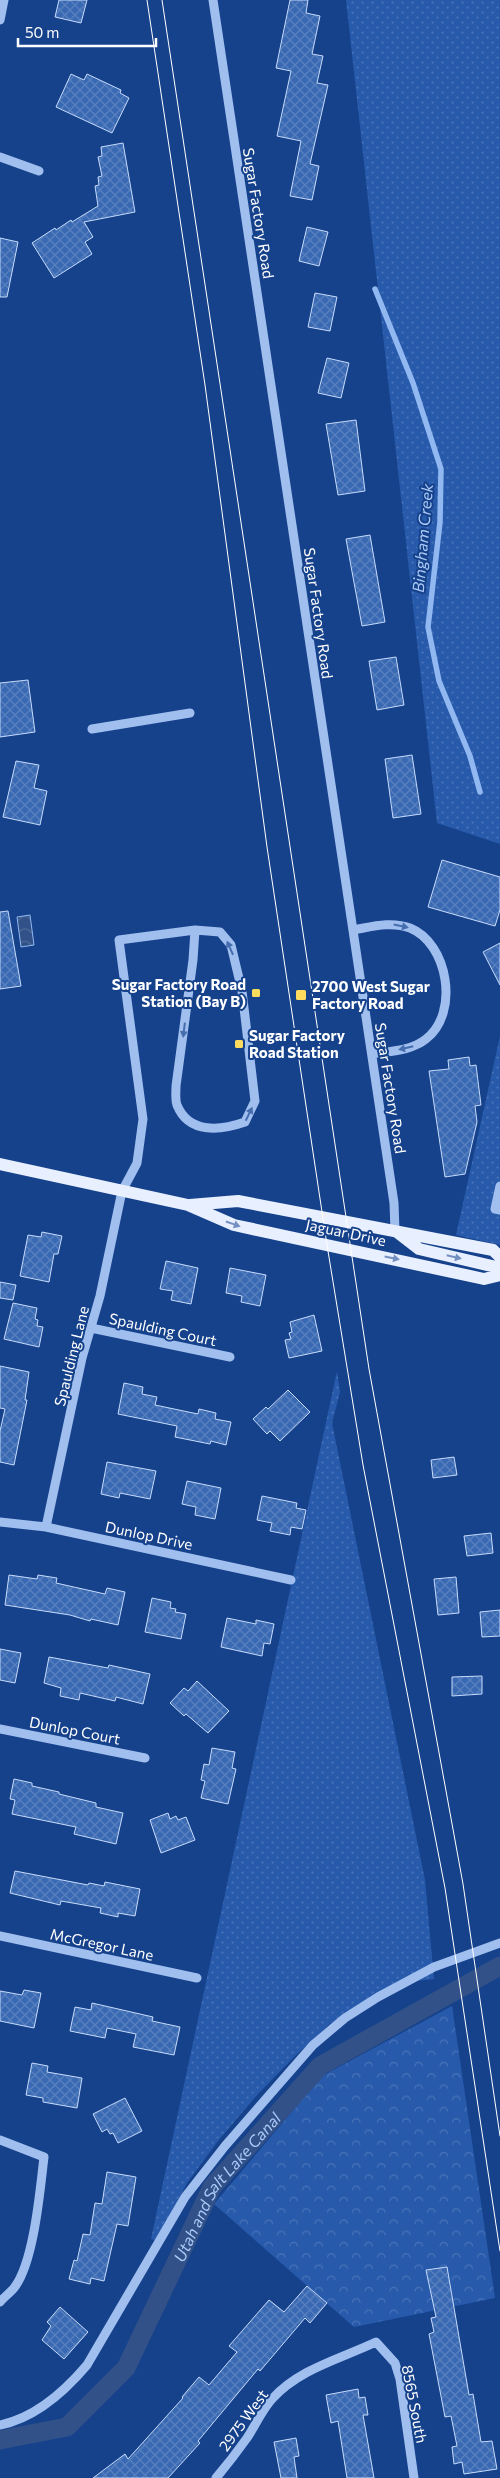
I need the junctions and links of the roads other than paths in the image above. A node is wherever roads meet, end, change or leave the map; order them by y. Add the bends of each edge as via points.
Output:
1 (4, 0) edge
2 (213, 0) edge
3 (0, 20) edge
4 (0, 157) edge
5 (39, 171) dead end
6 (190, 713) dead end
7 (92, 729) dead end
8 (195, 930) junction
9 (353, 930) junction
10 (372, 1054) junction
11 (0, 1164) edge
12 (500, 1186) edge
13 (122, 1191) junction
14 (188, 1205) junction
15 (500, 1210) edge
16 (395, 1231) junction
17 (500, 1257) edge
18 (500, 1268) edge
19 (500, 1275) edge
20 (91, 1328) junction
21 (230, 1357) dead end
22 (0, 1522) edge
23 (46, 1527) junction
24 (291, 1580) dead end
25 (0, 1729) edge
26 (145, 1758) dead end
27 (0, 1936) edge
28 (500, 1943) edge
29 (197, 1978) dead end
30 (0, 2140) edge
31 (0, 2302) edge
32 (376, 2342) joint
33 (0, 2425) edge
34 (216, 2478) edge
35 (414, 2478) edge

1 - 3 street
2 - 9 street, Sugar Factory Road
4 - 5 street
6 - 7 street
8 -> 8 street via 176,1086 177,1105 189,1121 205,1128 225,1128 245,1122 255,1101 242,991 231,946 220,932
8 - 13 street, Spaulding Lane via 119,940 143,1119 137,1163
9 - 10 street, Sugar Factory Road
9 -> 10 street via 390,924 419,932 435,951 444,978 446,992 442,1017 433,1032 413,1047
10 - 16 street, Sugar Factory Road via 394,1203
11 - 13 main road, Jaguar Drive
12 - 15 street via 495,1209
13 - 14 main road, Jaguar Drive
13 - 20 street, Spaulding Lane
14 - 16 main road, Jaguar Drive via 238,1201
14 -> 19 main road, Jaguar Drive via 234,1225 484,1279
16 - 17 main road, Jaguar Drive via 492,1250
16 -> 18 main road via 419,1249
20 - 21 street, Spaulding Court
20 - 23 street, Spaulding Lane
22 - 23 street, Dunlop Drive
23 - 24 street, Dunlop Drive
25 - 26 street, Dunlop Court
27 - 29 street, McGregor Lane
28 - 33 street via 434,1967 386,1993 345,2018 313,2045 185,2197 87,2365 70,2386 39,2409
30 - 31 street via 44,2157 26,2263 15,2287
32 - 34 street, 2975 West via 310,2369 288,2384 271,2400
32 - 35 street, 8565 South via 395,2363 400,2379

